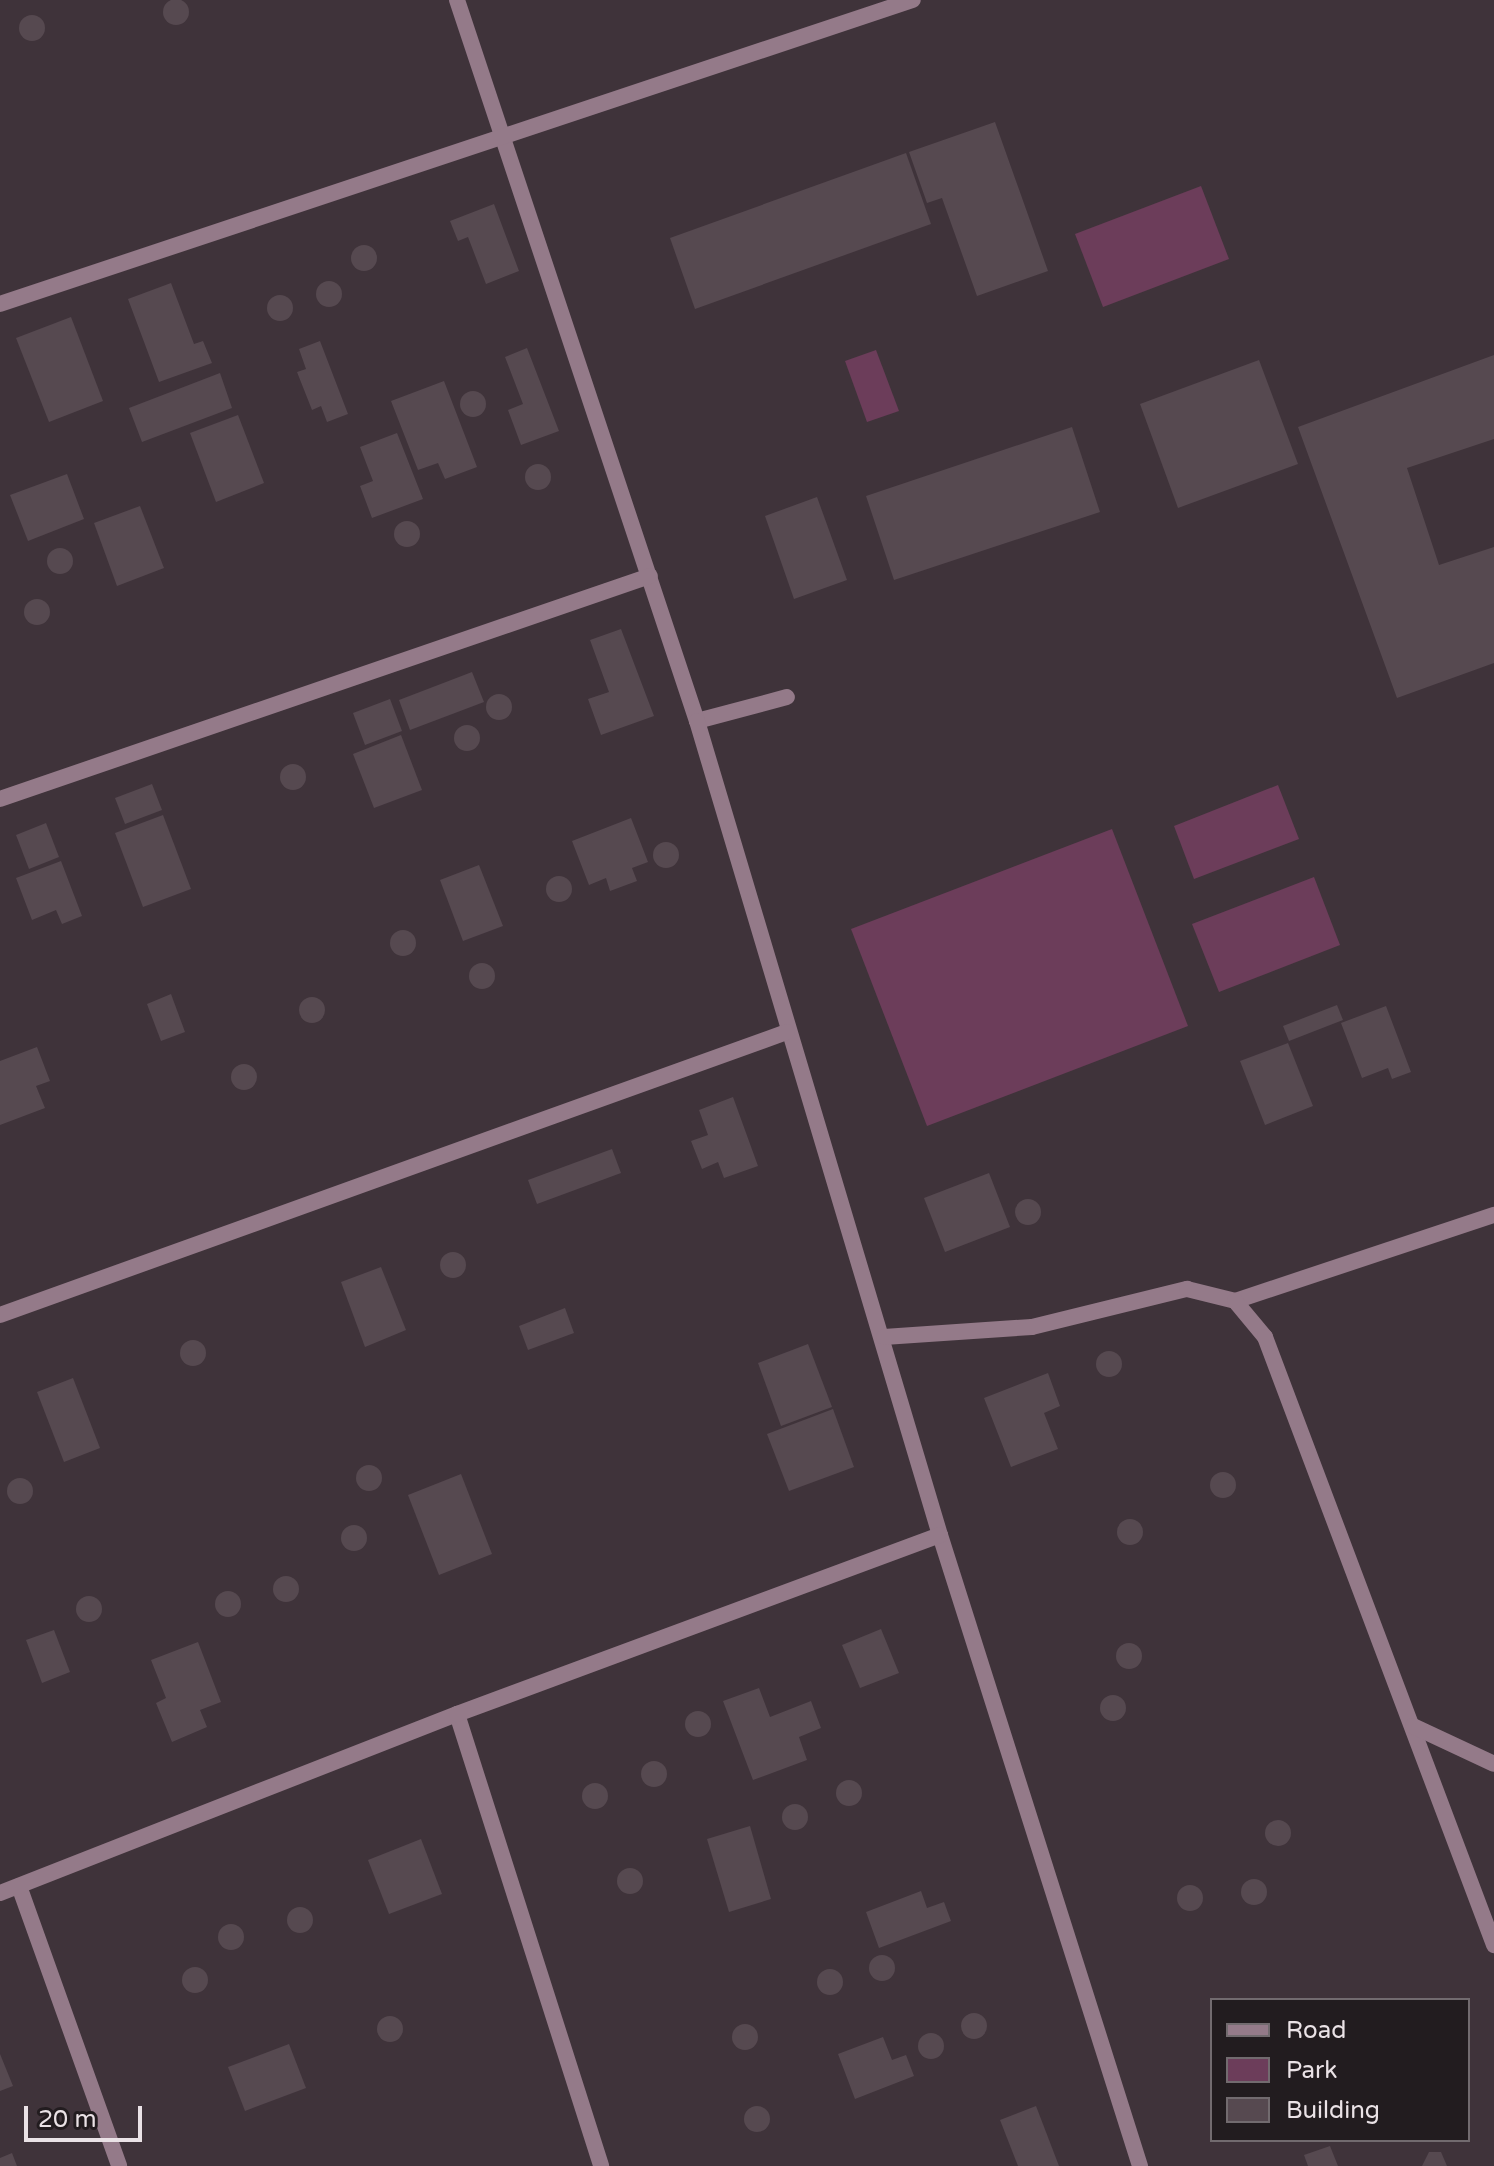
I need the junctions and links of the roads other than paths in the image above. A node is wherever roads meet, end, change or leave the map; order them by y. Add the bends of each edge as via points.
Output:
1 (457, 0) edge
2 (913, 0) edge
3 (505, 132) junction
4 (0, 304) edge
5 (650, 576) junction
6 (787, 697) dead end
7 (697, 721) junction
8 (0, 799) edge
9 (787, 1032) junction
10 (1494, 1215) edge
11 (1235, 1301) junction
12 (0, 1315) edge
13 (884, 1337) junction
14 (940, 1535) junction
15 (457, 1714) junction
16 (1413, 1726) junction
17 (1494, 1764) edge
18 (19, 1886) junction
19 (0, 1893) edge
20 (1494, 1945) edge
21 (119, 2166) edge
22 (601, 2166) edge
23 (1140, 2166) edge

1 - 3 street
2 - 3 street via 645,92
3 - 4 street
3 - 5 street
5 - 7 street
5 - 8 street
6 - 7 street
7 - 9 street
9 - 12 street
9 - 13 street
10 - 11 street
11 - 13 street via 1187,1289 1032,1327
11 - 16 street via 1265,1337
13 - 14 street
14 - 15 street
14 - 23 street
15 - 18 street
15 - 22 street
16 - 17 street
16 - 20 street
18 - 19 street
18 - 21 street

